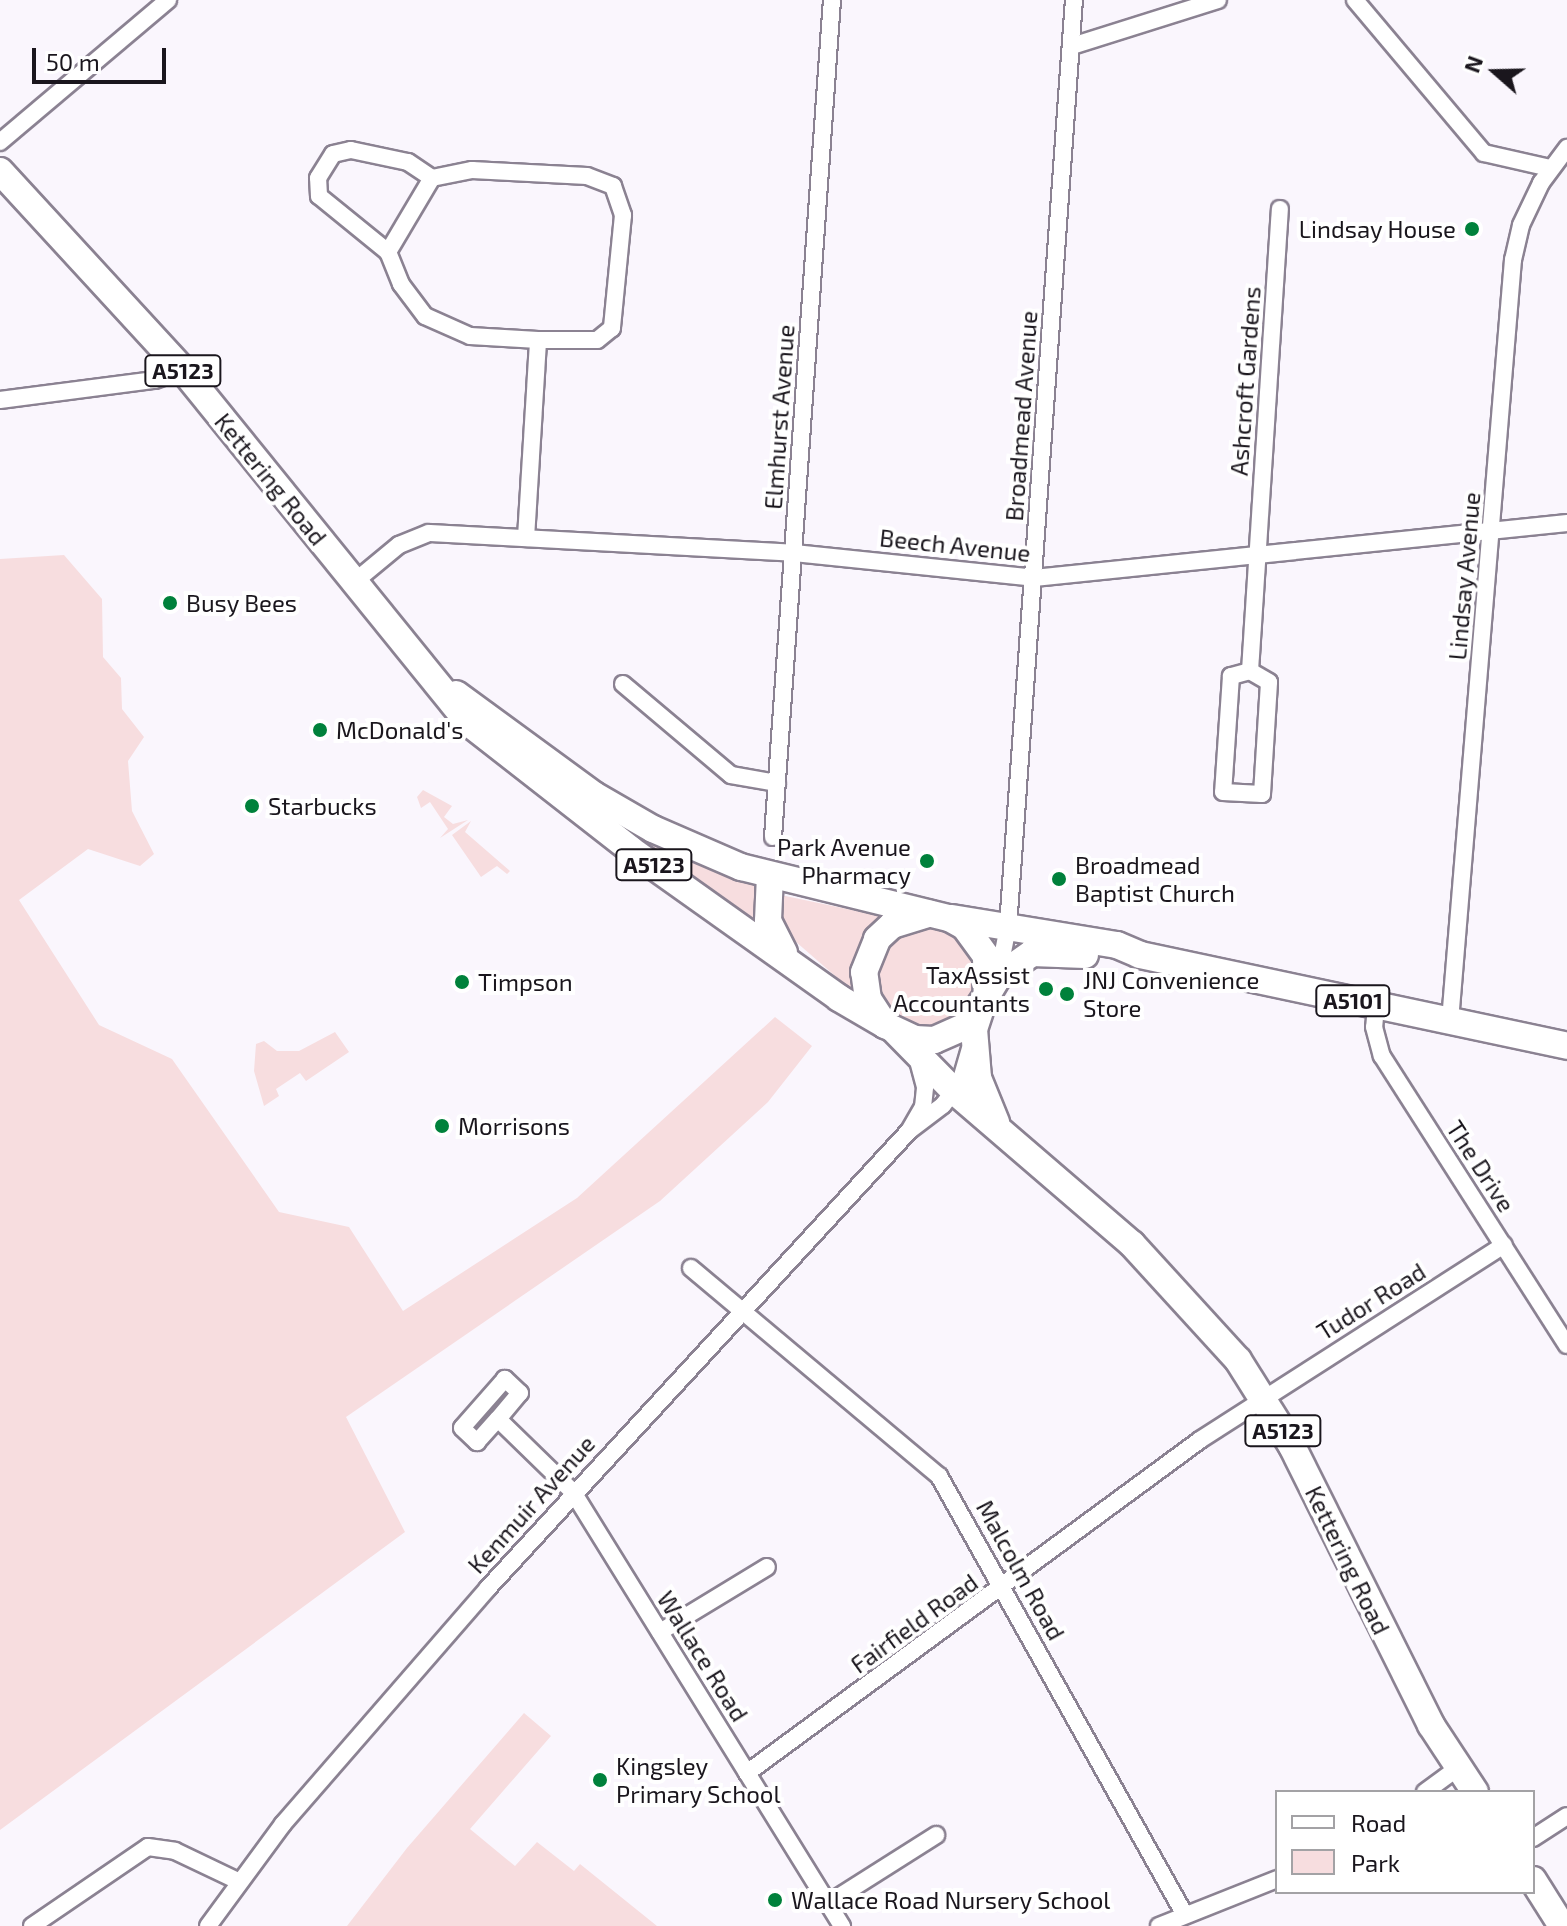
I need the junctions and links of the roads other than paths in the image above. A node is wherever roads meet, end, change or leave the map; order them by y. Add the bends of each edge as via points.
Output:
1 (168, 0) edge
2 (832, 0) edge
3 (1074, 0) edge
4 (1218, 0) edge
5 (1355, 0) edge
6 (1072, 46) junction
7 (0, 142) edge
8 (1567, 148) edge
9 (1550, 168) junction
10 (0, 171) edge
11 (432, 178) junction
12 (1280, 209) dead end
13 (388, 252) junction
14 (538, 340) junction
15 (183, 370) junction
16 (0, 400) edge
17 (1567, 523) edge
18 (1492, 530) junction
19 (526, 538) junction
20 (794, 553) junction
21 (1257, 555) junction
22 (1034, 578) junction
23 (353, 583) junction
24 (1250, 671) junction
25 (623, 684) dead end
26 (440, 685) junction
27 (777, 783) junction
28 (773, 837) dead end
29 (770, 875) junction
30 (939, 916) junction
31 (1008, 927) junction
32 (1140, 955) junction
33 (788, 958) junction
34 (985, 1003) junction
35 (1376, 1006) junction
36 (1450, 1021) junction
37 (890, 1028) junction
38 (1567, 1046) edge
39 (916, 1057) junction
40 (954, 1091) junction
41 (909, 1131) junction
42 (1005, 1135) junction
43 (1504, 1245) junction
44 (691, 1268) dead end
45 (740, 1309) junction
46 (1567, 1345) edge
47 (1263, 1397) junction
48 (498, 1419) dead end
49 (573, 1492) junction
50 (767, 1567) dead end
51 (1004, 1588) junction
52 (660, 1632) junction
53 (1459, 1767) junction
54 (747, 1773) junction
55 (1428, 1790) edge
56 (1474, 1790) edge
57 (1567, 1816) edge
58 (936, 1835) dead end
59 (1535, 1837) edge
60 (1275, 1880) edge
61 (238, 1881) junction
62 (1535, 1883) edge
63 (829, 1903) junction
64 (1185, 1915) junction
65 (32, 1926) edge
66 (208, 1926) edge
67 (842, 1926) edge
68 (1159, 1926) edge
69 (1562, 1926) edge

1 - 7 street
2 - 20 street, Elmhurst Avenue
3 - 6 street, Broadmead Avenue
4 - 6 street
5 - 9 street via 1484,153
6 - 22 street, Broadmead Avenue
8 - 9 street, Lindsay Avenue
9 - 18 street, Lindsay Avenue via 1516,240
10 - 15 main road, Kettering Road / A5123
11 - 13 street
11 - 13 street via 408,162 351,150 333,154 324,165 319,196
11 - 14 street via 472,170 587,176 608,182 618,193 623,215 612,328 586,342
12 - 21 street, Ashcroft Gardens
13 - 14 street via 412,302 437,325 470,336
14 - 19 street
15 - 16 street via 155,380
15 - 23 main road, Kettering Road / A5123
17 - 18 street, Beech Avenue
18 - 21 street, Beech Avenue
18 - 36 street, Lindsay Avenue
19 - 20 street, Beech Avenue
19 - 23 street, Beech Avenue via 429,533 399,545
20 - 22 street, Beech Avenue
20 - 27 street, Elmhurst Avenue
21 - 22 street, Beech Avenue
21 - 24 street, Ashcroft Gardens
22 - 31 street, Broadmead Avenue
23 - 26 main road, Kettering Road / A5123
24 - 24 street via 1269,682 1262,794 1223,792 1231,676
25 - 27 street via 731,775
26 - 29 main road, Kettering Road / A5123 via 594,795 653,829
26 - 33 main road, Kettering Road / A5123 via 470,724 515,762
27 - 28 street, Elmhurst Avenue
29 - 30 main road, Kettering Road / A5123
29 - 33 main road, Kettering Road via 768,921
30 - 31 main road, A5101
30 - 34 main road via 971,933 986,956
30 - 37 main road via 892,925 868,954 865,987
31 - 32 main road, A5101 via 1117,945
31 - 34 street, Broadmead Avenue
32 - 34 main road, A5101 via 1032,953
32 - 35 main road, A5101
33 - 37 main road, Kettering Road / A5123 via 839,998
34 - 37 main road via 950,1036 915,1039
34 - 40 street, Kenmuir Avenue
34 - 42 main road, Kettering Road / A5123 via 985,1103
35 - 36 main road, A5101
35 - 43 street, The Drive via 1374,1027 1382,1056
36 - 38 main road, A5101
37 - 39 main road, Kettering Road / A5123
39 - 40 main road, Kettering Road / A5123
39 - 41 street, Kenmuir Avenue via 925,1087 923,1107
40 - 41 street, Kenmuir Avenue via 926,1123
40 - 42 main road, Kettering Road / A5123
41 - 45 street, Kenmuir Avenue
42 - 47 main road, Kettering Road / A5123 via 1180,1290
43 - 46 street, The Drive
43 - 47 street, Tudor Road
44 - 45 street, Malcolm Road
45 - 49 street, Kenmuir Avenue
45 - 51 street, Malcolm Road via 939,1476
47 - 51 street, Fairfield Road
47 - 53 main road, Kettering Road / A5123 via 1413,1692
48 - 49 street, Wallace Road
49 - 52 street, Wallace Road
49 - 61 street, Kenmuir Avenue
50 - 52 street
51 - 54 street, Fairfield Road
51 - 64 street, Malcolm Road
52 - 54 street, Wallace Road
53 - 55 street
53 - 56 main road, Kettering Road / A5123
54 - 63 street, Wallace Road
57 - 59 street
58 - 63 street
60 - 64 street
61 - 65 street via 175,1851 148,1847
61 - 66 street, Kenmuir Avenue
62 - 69 main road
63 - 67 street, Wallace Road
64 - 68 street

